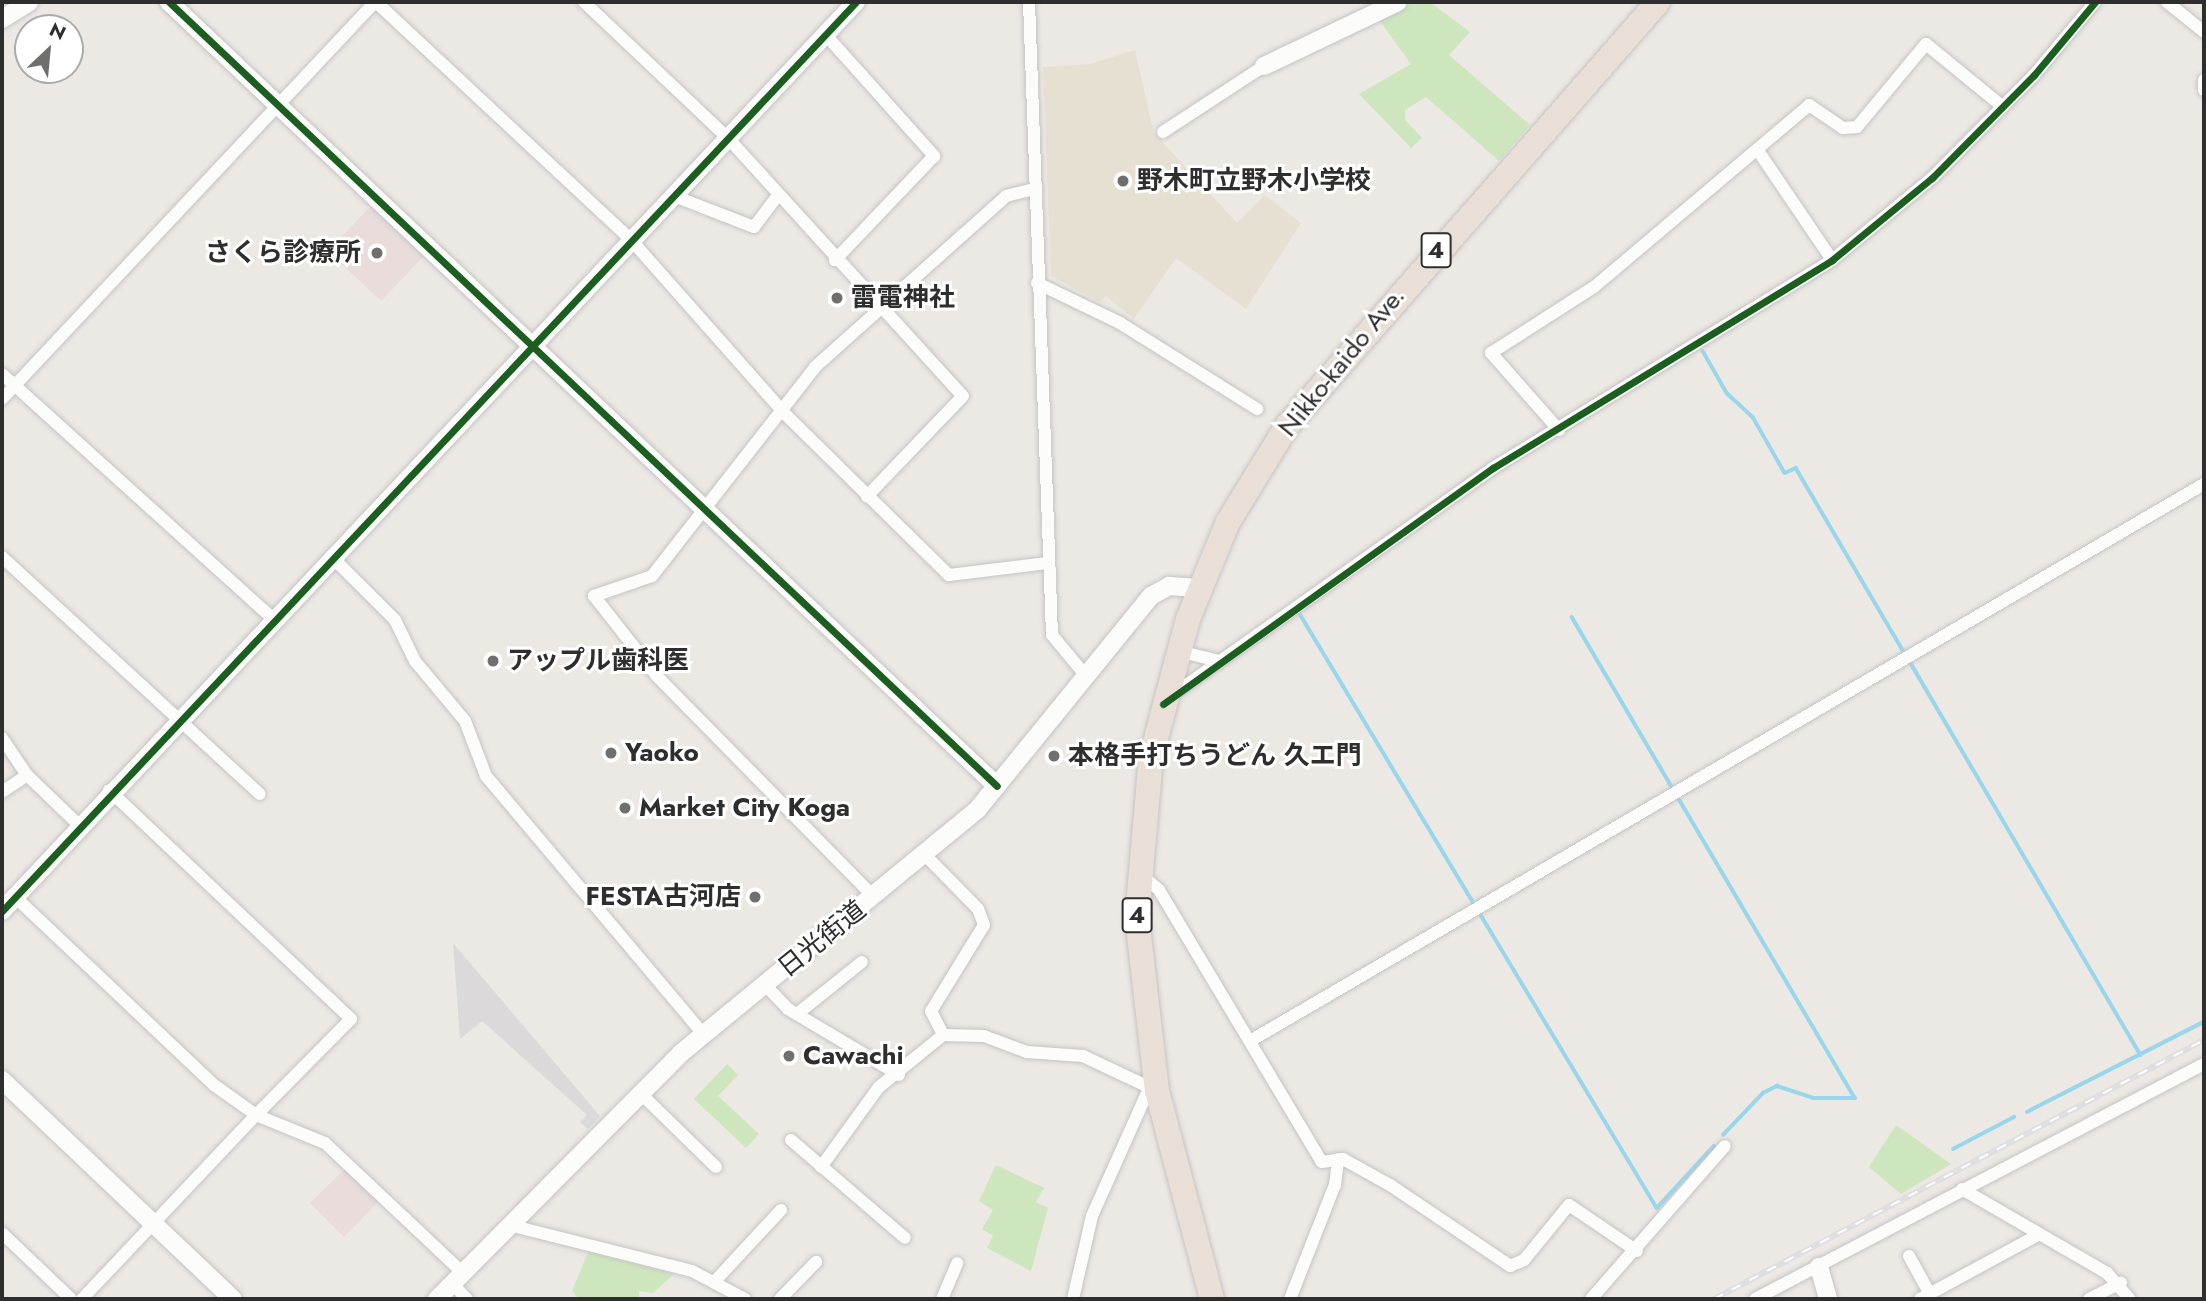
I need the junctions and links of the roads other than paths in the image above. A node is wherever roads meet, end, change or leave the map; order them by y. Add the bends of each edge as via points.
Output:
1 (29, 2) edge
2 (169, 2) edge
3 (376, 2) edge
4 (584, 2) edge
5 (856, 2) edge
6 (1030, 2) edge
7 (1398, 2) edge
8 (1658, 2) edge
9 (2095, 2) edge
10 (2167, 2) edge
11 (2, 19) edge
12 (2204, 32) edge
13 (825, 34) junction
14 (1264, 66) joint
15 (2204, 80) edge
16 (2204, 90) edge
17 (279, 106) junction
18 (2003, 107) junction
19 (1163, 132) dead end
20 (727, 137) junction
21 (1759, 152) junction
22 (1035, 189) junction
23 (674, 195) junction
24 (778, 195) junction
25 (632, 241) junction
26 (835, 260) junction
27 (1832, 260) junction
28 (1037, 283) junction
29 (879, 309) junction
30 (531, 346) junction
31 (2, 374) edge
32 (14, 386) junction
33 (2, 399) edge
34 (1257, 409) dead end
35 (784, 413) junction
36 (1559, 430) junction
37 (2204, 484) edge
38 (867, 496) junction
39 (705, 511) junction
40 (331, 556) junction
41 (2, 557) edge
42 (1047, 563) junction
43 (1199, 588) junction
44 (272, 618) junction
45 (1178, 651) junction
46 (1219, 662) junction
47 (1086, 676) junction
48 (1163, 704) junction
49 (176, 721) junction
50 (2, 738) edge
51 (27, 775) junction
52 (997, 786) junction
53 (109, 790) junction
54 (2, 792) edge
55 (260, 794) dead end
56 (78, 824) junction
57 (926, 856) junction
58 (1137, 873) junction
59 (13, 895) junction
60 (874, 897) junction
61 (2, 911) edge
62 (862, 962) dead end
63 (764, 985) junction
64 (797, 1014) junction
65 (703, 1034) junction
66 (943, 1035) junction
67 (1250, 1041) junction
68 (2204, 1064) edge
69 (899, 1075) junction
70 (2, 1080) edge
71 (1152, 1091) junction
72 (640, 1093) junction
73 (256, 1115) junction
74 (791, 1140) dead end
75 (1725, 1146) dead end
76 (1338, 1159) junction
77 (716, 1167) dead end
78 (821, 1167) junction
79 (1962, 1189) junction
80 (781, 1210) dead end
81 (153, 1223) junction
82 (509, 1225) junction
83 (2, 1233) edge
84 (2036, 1236) junction
85 (905, 1238) dead end
86 (1637, 1251) junction
87 (1909, 1256) dead end
88 (816, 1262) dead end
89 (957, 1263) dead end
90 (1819, 1267) junction
91 (457, 1277) junction
92 (715, 1281) junction
93 (2121, 1283) junction
94 (1925, 1297) edge
95 (71, 1299) edge
96 (82, 1299) edge
97 (233, 1299) edge
98 (437, 1299) edge
99 (467, 1299) edge
100 (745, 1299) edge
101 (780, 1299) edge
102 (942, 1299) edge
103 (1073, 1299) edge
104 (1212, 1299) edge
105 (1290, 1299) edge
106 (1591, 1299) edge
107 (1755, 1299) edge
108 (1828, 1299) edge
109 (2089, 1299) edge
110 (2130, 1299) edge

1 - 11 street
2 - 17 street
3 - 17 street
3 - 25 street
4 - 20 street
5 - 13 street
6 - 22 street
7 - 14 street
8 - 43 highway, Nikko-kaido Ave. / 4 via 1338,360 1251,479
9 - 18 street
10 - 12 street
13 - 20 street
13 - 26 street via 934,156
14 - 19 street
15 - 16 street
17 - 30 street
17 - 32 street
18 - 21 street via 1926,44 1857,127 1843,128 1809,105
18 - 27 street via 1933,178
20 - 23 street
20 - 24 street
21 - 27 street
21 - 36 street via 1594,287 1491,353
22 - 28 street
22 - 29 street via 1006,196
23 - 24 street via 754,227
23 - 25 street
24 - 26 street
25 - 30 street
25 - 35 street
26 - 29 street
27 - 36 street
28 - 34 street via 1121,323
28 - 42 street
29 - 35 street via 815,367
29 - 38 street via 963,396
30 - 39 street
30 - 40 street
31 - 32 street
32 - 33 street
32 - 44 street
35 - 38 street
35 - 39 street
36 - 46 street via 1493,468
37 - 67 street
38 - 42 street via 948,575
39 - 52 street
39 - 60 street via 652,576 594,596 657,676
40 - 44 street
40 - 65 street via 394,620 415,661 465,721 486,776
41 - 49 street
42 - 47 street via 1052,635
43 - 45 highway, 4
43 - 47 street, 日光街道 via 1170,586 1150,596
44 - 49 street
45 - 46 street
45 - 48 highway, 4
46 - 48 street
47 - 52 street, 日光街道
48 - 58 highway, 4
49 - 53 street
49 - 55 street
50 - 51 street
51 - 54 street
51 - 56 street
52 - 57 street, 日光街道
53 - 56 street
53 - 73 street via 351,1019
56 - 59 street
57 - 60 street, 日光街道
57 - 66 street via 978,909 984,925 931,1011
58 - 67 street via 1159,890
58 - 71 highway, 4 via 1142,1000
59 - 61 street
59 - 73 street via 214,1085
60 - 63 street, 日光街道
62 - 64 street
63 - 64 street
63 - 65 street, 日光街道
64 - 69 street
65 - 72 street, 日光街道
66 - 69 street via 930,1040
66 - 71 street via 984,1036 1027,1052 1083,1056
67 - 76 street via 1319,1159
68 - 79 street
69 - 78 street via 879,1087
70 - 81 street
71 - 103 street via 1092,1216
71 - 104 highway, 4
72 - 77 street
72 - 82 street, 日光街道
73 - 81 street
73 - 91 street via 325,1143
74 - 78 street
75 - 86 street
76 - 86 street via 1440,1214 1510,1266 1524,1260 1569,1205
76 - 105 street via 1335,1185
78 - 85 street
79 - 84 street
79 - 90 street
80 - 92 street
81 - 96 street
81 - 97 street
82 - 91 street, 日光街道
82 - 92 street
83 - 95 street
84 - 93 street
84 - 94 street
86 - 106 street
87 - 94 street
88 - 101 street
89 - 102 street
90 - 107 street
90 - 108 street
91 - 98 street, 日光街道
91 - 99 street
92 - 100 street
93 - 109 street
93 - 110 street

